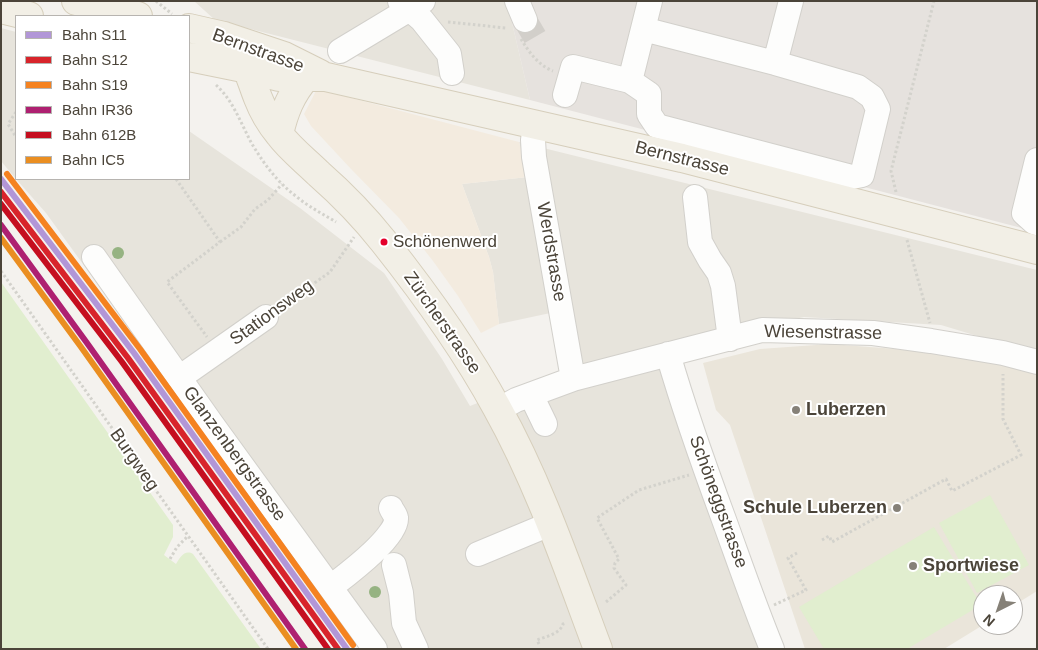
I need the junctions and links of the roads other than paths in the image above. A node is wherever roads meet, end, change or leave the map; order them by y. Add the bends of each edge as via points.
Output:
1 (125, 1) edge
2 (650, 1) edge
3 (791, 1) edge
4 (74, 5) edge
5 (414, 8) edge
6 (1, 9) edge
7 (25, 15) edge
8 (132, 15) edge
9 (151, 15) edge
10 (190, 28) edge
11 (643, 28) junction
12 (224, 36) junction
13 (340, 51) dead end
14 (190, 57) edge
15 (776, 63) junction
16 (248, 69) junction
17 (452, 73) dead end
18 (316, 77) junction
19 (630, 81) junction
20 (568, 86) road end
21 (535, 125) junction
22 (279, 134) junction
23 (1037, 160) edge
24 (695, 197) dead end
25 (1037, 223) edge
26 (1037, 250) edge
27 (94, 257) dead end
28 (266, 318) road end
29 (730, 338) junction
30 (668, 354) junction
31 (1037, 362) edge
32 (179, 378) junction
33 (573, 379) junction
34 (531, 395) junction
35 (498, 410) junction
36 (545, 424) dead end
37 (391, 508) dead end
38 (550, 524) junction
39 (478, 554) dead end
40 (394, 564) dead end
41 (331, 587) junction
42 (404, 623) junction
43 (373, 646) edge
44 (416, 649) edge
45 (598, 649) edge
46 (772, 649) edge

1 - 9 main road
2 - 11 street
3 - 15 street
4 - 8 main road
5 - 13 street
5 - 17 street via 449,54
6 - 7 main road
10 - 12 main road, Bernstrasse
11 - 15 street
11 - 19 street
12 - 16 main road, Zürcherstrasse
12 - 18 main road, Bernstrasse via 284,56
14 - 16 main road, Bernstrasse
15 - 19 street via 858,87 872,97 878,109 862,174 852,177 657,126 649,114 649,94
16 - 18 main road, Bernstrasse via 279,77
16 - 22 main road, Zürcherstrasse via 262,108
18 - 21 main road, Bernstrasse
18 - 22 main road via 297,87 282,117
19 - 20 street via 573,67
21 - 26 main road, Bernstrasse via 682,158
21 - 33 street, Werdstrasse via 534,156
22 - 35 main road, Zürcherstrasse via 375,230 464,351
23 - 25 street via 1024,213
24 - 29 street via 700,242 720,273
27 - 32 street, Glanzenbergstrasse
28 - 32 street, Stationsweg
29 - 30 street, Wiesenstrasse
29 - 31 street, Wiesenstrasse via 762,330 873,333 1003,353
30 - 33 street, Wiesenstrasse
30 - 46 street, Schöneggstrasse
32 - 41 street, Glanzenbergstrasse
33 - 34 street, Wiesenstrasse
34 - 35 street, Wiesenstrasse
34 - 36 street
35 - 38 main road, Zürcherstrasse
37 - 41 street via 396,518 388,536 372,554
38 - 39 street
38 - 45 main road, Zürcherstrasse
40 - 42 street
41 - 43 street, Glanzenbergstrasse
42 - 43 street
42 - 44 street

